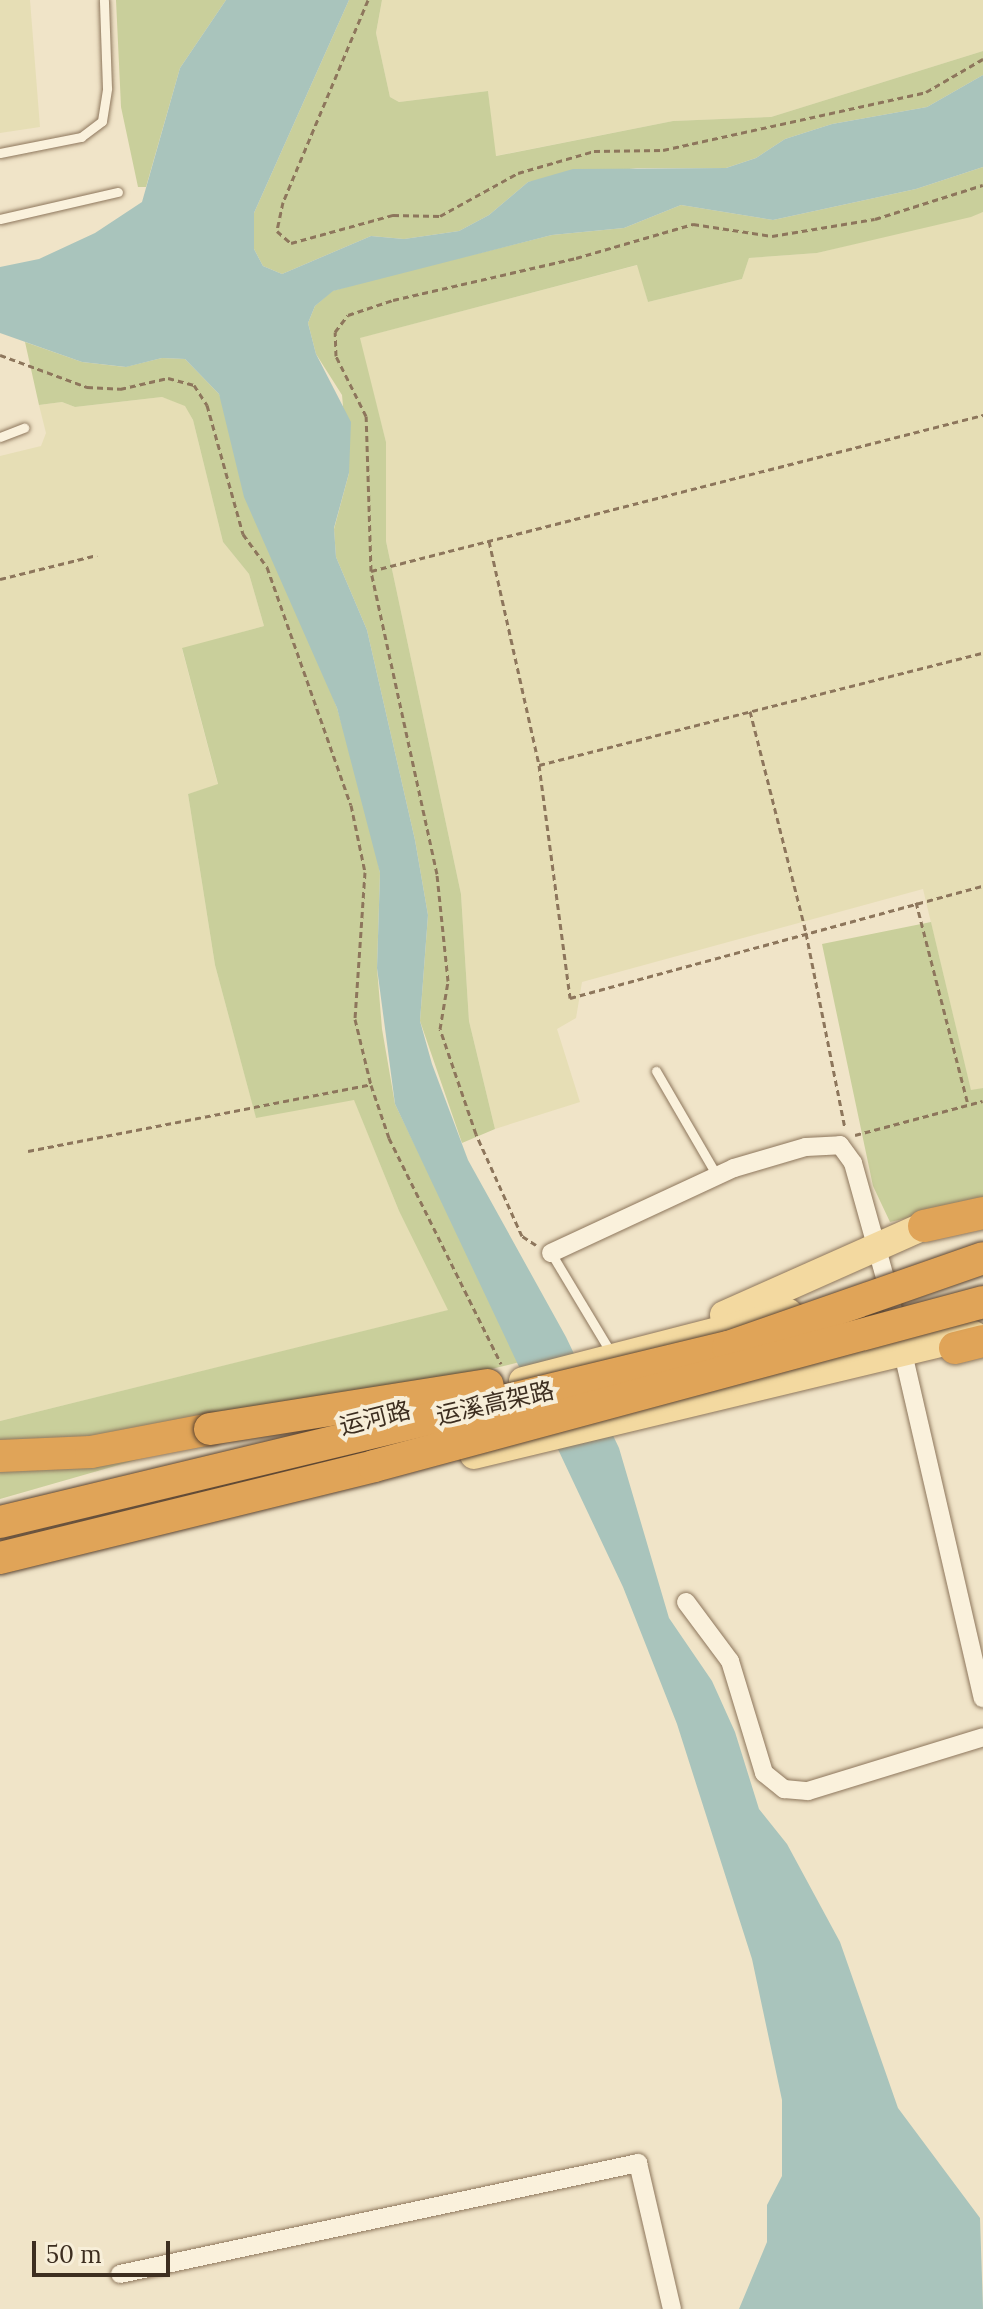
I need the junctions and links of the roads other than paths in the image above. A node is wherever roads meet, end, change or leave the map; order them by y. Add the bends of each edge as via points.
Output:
1 (104, 0) edge
2 (0, 153) edge
3 (118, 192) dead end
4 (0, 219) edge
5 (24, 428) dead end
6 (0, 437) edge
7 (656, 1071) dead end
8 (717, 1176) junction
9 (983, 1213) edge
10 (924, 1226) joint
11 (877, 1247) junction
12 (551, 1253) joint
13 (983, 1261) edge
14 (888, 1288) junction
15 (983, 1302) edge
16 (983, 1333) edge
17 (969, 1344) edge
18 (655, 1346) junction
19 (728, 1347) junction
20 (904, 1355) junction
21 (605, 1359) junction
22 (0, 1456) edge
23 (0, 1511) edge
24 (0, 1522) edge
25 (0, 1558) edge
26 (0, 1572) edge
27 (686, 1602) dead end
28 (983, 1698) edge
29 (983, 1737) edge
30 (120, 2274) dead end
31 (672, 2309) edge

1 - 2 lane via 107,88 102,121 81,137
3 - 4 lane
5 - 6 lane
7 - 8 lane
8 - 11 street via 806,1147 840,1145 853,1163
8 - 12 street
9 - 10 highway
10 - 11 main road
11 - 14 street
11 - 18 main road
12 - 21 lane
13 - 14 main road, 运河路
13 - 19 highway, 运溪高架路, bridge
14 - 18 main road, 运河路
14 - 20 street
15 - 25 highway, 运溪高架路, bridge via 374,1466
16 - 20 main road
17 - 20 main road
18 - 21 main road, 运河路
19 - 22 highway, bridge via 91,1452
19 - 24 highway, 运溪高架路, bridge
20 - 26 main road via 628,1416
20 - 28 street
21 - 23 main road, 运河路
27 - 29 street via 730,1661 764,1773 784,1789 808,1791
30 - 31 street via 638,2163

